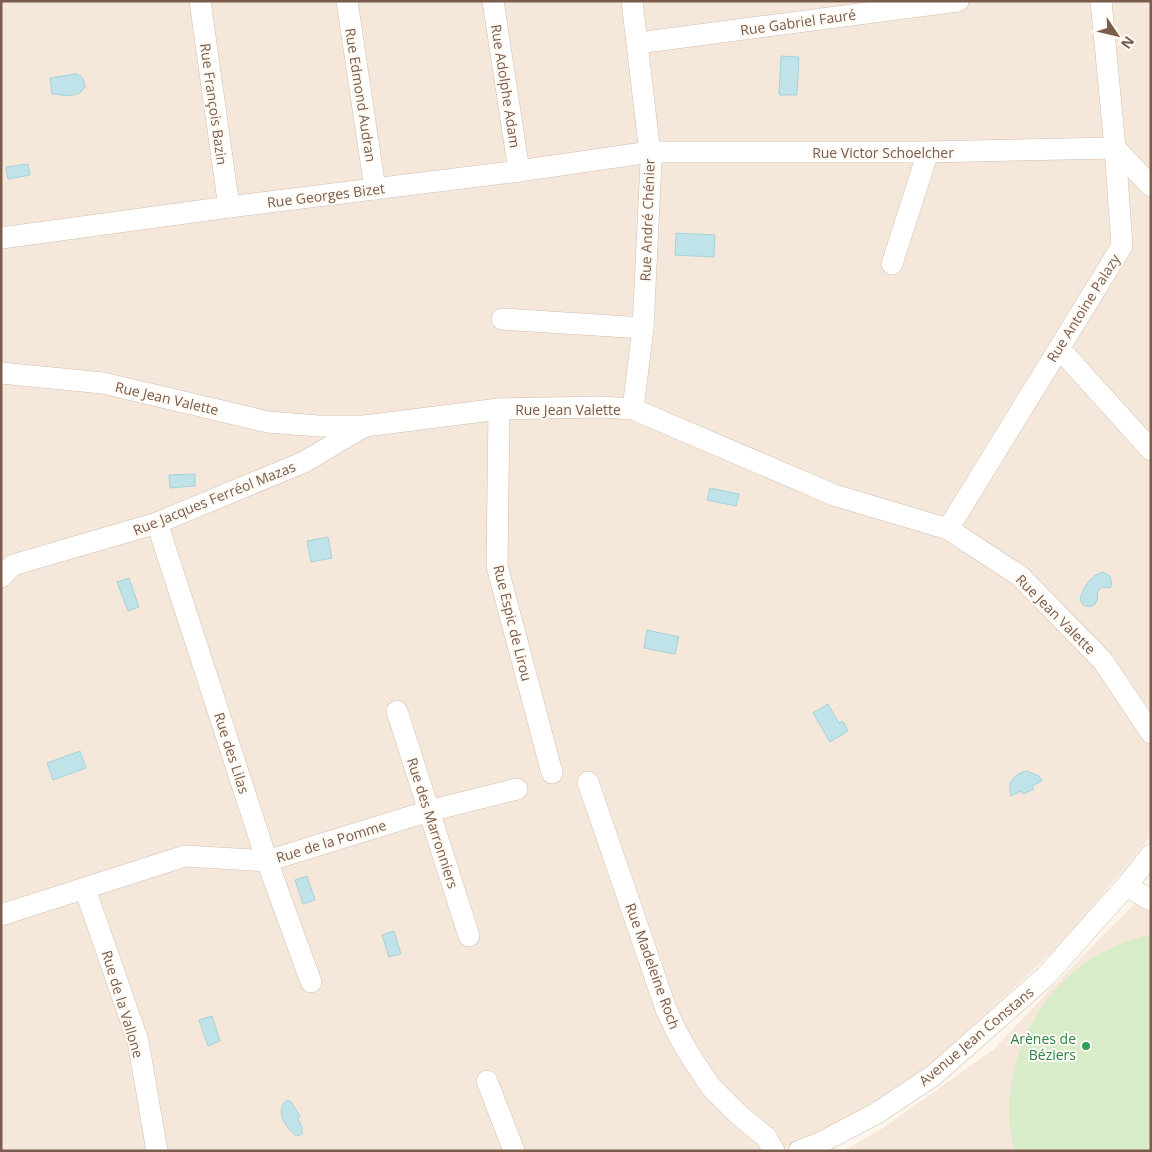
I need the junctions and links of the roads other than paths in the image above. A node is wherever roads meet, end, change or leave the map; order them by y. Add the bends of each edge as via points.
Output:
1 (200, 1) edge
2 (347, 1) edge
3 (494, 1) edge
4 (632, 1) edge
5 (958, 1) edge
6 (1101, 1) edge
7 (638, 44) junction
8 (1115, 148) junction
9 (650, 152) junction
10 (928, 152) junction
11 (519, 171) junction
12 (1151, 186) edge
13 (375, 189) junction
14 (229, 207) junction
15 (1, 238) edge
16 (892, 264) dead end
17 (502, 319) dead end
18 (642, 328) junction
19 (1059, 348) junction
20 (1, 373) edge
21 (500, 409) junction
22 (633, 409) junction
23 (366, 426) junction
24 (1151, 450) edge
25 (157, 524) junction
26 (948, 529) junction
27 (1, 577) edge
28 (397, 711) dead end
29 (1151, 733) edge
30 (552, 773) dead end
31 (588, 782) dead end
32 (517, 788) dead end
33 (429, 811) junction
34 (1151, 855) edge
35 (267, 861) junction
36 (1126, 886) junction
37 (85, 888) junction
38 (1151, 900) edge
39 (1, 915) edge
40 (469, 936) dead end
41 (311, 982) dead end
42 (488, 1081) dead end
43 (157, 1151) edge
44 (514, 1151) edge
45 (774, 1151) edge
46 (799, 1151) edge

1 - 14 street, Rue François Bazin
2 - 13 street, Rue Edmond Audran
3 - 11 street, Rue Adolphe Adam
4 - 7 street, Rue André Chénier
5 - 7 street, Rue Gabriel Fauré
6 - 8 street, Rue Antoine Palazy
7 - 9 street, Rue André Chénier
8 - 10 street, Rue Victor Schoelcher
8 - 12 street
8 - 19 street, Rue Antoine Palazy via 1122,246
9 - 10 street, Rue Victor Schoelcher
9 - 11 street, Rue Georges Bizet
9 - 18 street, Rue André Chénier
10 - 16 street
11 - 13 street, Rue Georges Bizet
13 - 14 street, Rue Georges Bizet
14 - 15 street, Rue Georges Bizet
17 - 18 street
18 - 22 street, Rue André Chénier
19 - 24 street
19 - 26 street, Rue Antoine Palazy
20 - 23 street, Rue Jean Valette via 103,383 268,422
21 - 22 street, Rue Jean Valette
21 - 23 street, Rue Jean Valette
21 - 30 street, Rue Espic de Lirou via 497,566
22 - 26 street, Rue Jean Valette via 834,495
23 - 25 street, Rue Jacques Ferréol Mazas via 304,462
25 - 27 street, Rue Jacques Ferréol Mazas via 13,565
25 - 35 street, Rue des Lilas
26 - 29 street, Rue Jean Valette via 1020,576 1103,661
28 - 33 street, Rue des Marronniers
31 - 45 street, Rue Madeleine Roch via 677,1033 711,1087 766,1137
32 - 33 street, Rue de la Pomme
33 - 35 street, Rue de la Pomme
33 - 40 street, Rue des Marronniers
34 - 36 street, Avenue Jean Constans
35 - 37 street, Rue de la Pomme via 184,856
35 - 41 street, Rue des Lilas
36 - 38 street
36 - 46 street, Avenue Jean Constans via 1046,976 934,1075 877,1113
37 - 39 street, Rue de la Pomme
37 - 43 street, Rue de la Vallone via 138,1041
42 - 44 street

